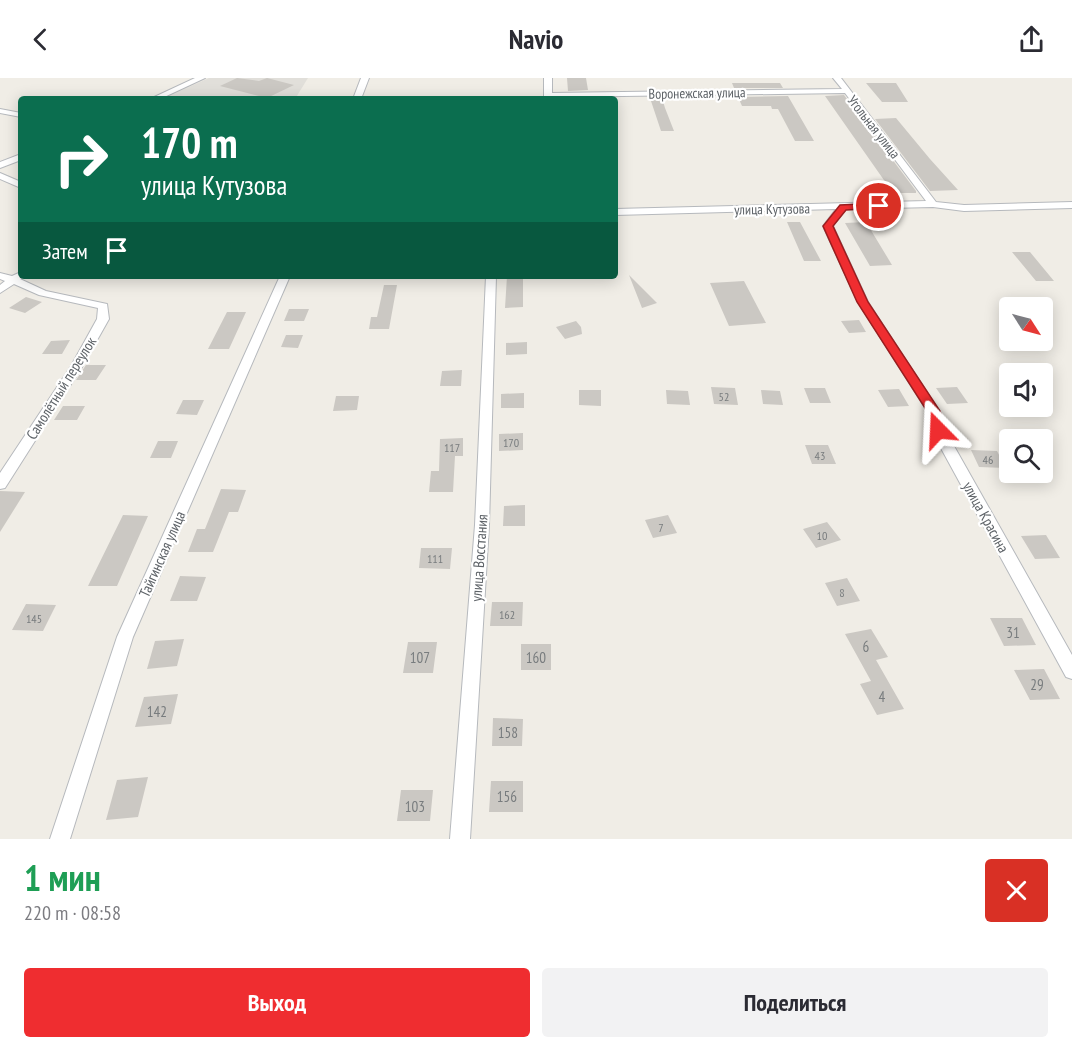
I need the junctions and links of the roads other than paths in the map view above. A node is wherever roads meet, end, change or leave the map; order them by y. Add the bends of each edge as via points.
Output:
1 (201, 78) edge
2 (365, 78) edge
3 (548, 78) edge
4 (837, 78) edge
5 (847, 91) junction
6 (161, 96) edge
7 (358, 96) edge
8 (548, 96) edge
9 (598, 96) edge
10 (0, 111) edge
11 (18, 114) edge
12 (18, 158) edge
13 (0, 165) edge
14 (0, 176) edge
15 (18, 184) edge
16 (933, 204) junction
17 (1072, 205) edge
18 (843, 207) junction
19 (618, 212) edge
20 (0, 276) edge
21 (18, 276) edge
22 (22, 279) edge
23 (284, 279) edge
24 (491, 279) edge
25 (0, 290) edge
26 (0, 484) edge
27 (1072, 671) edge
28 (60, 839) edge
29 (460, 839) edge

1 - 6 street
2 - 7 street
3 - 8 street
4 - 5 street, Угольная улица
5 - 9 street, Воронежская улица
5 - 16 street, Угольная улица
10 - 11 street
12 - 13 street
14 - 15 street
16 - 17 street, улица Кутузова via 964,208
16 - 18 street, улица Кутузова
18 - 19 street, улица Кутузова
18 - 27 street, улица Красина via 828,226 863,302 933,411 938,430
20 - 21 street, Самолётный переулок
21 - 25 street
22 - 26 street, Самолётный переулок via 42,292 103,306 103,319
23 - 28 street, Тайгинская улица via 125,637
24 - 29 street, улица Восстания via 482,525

